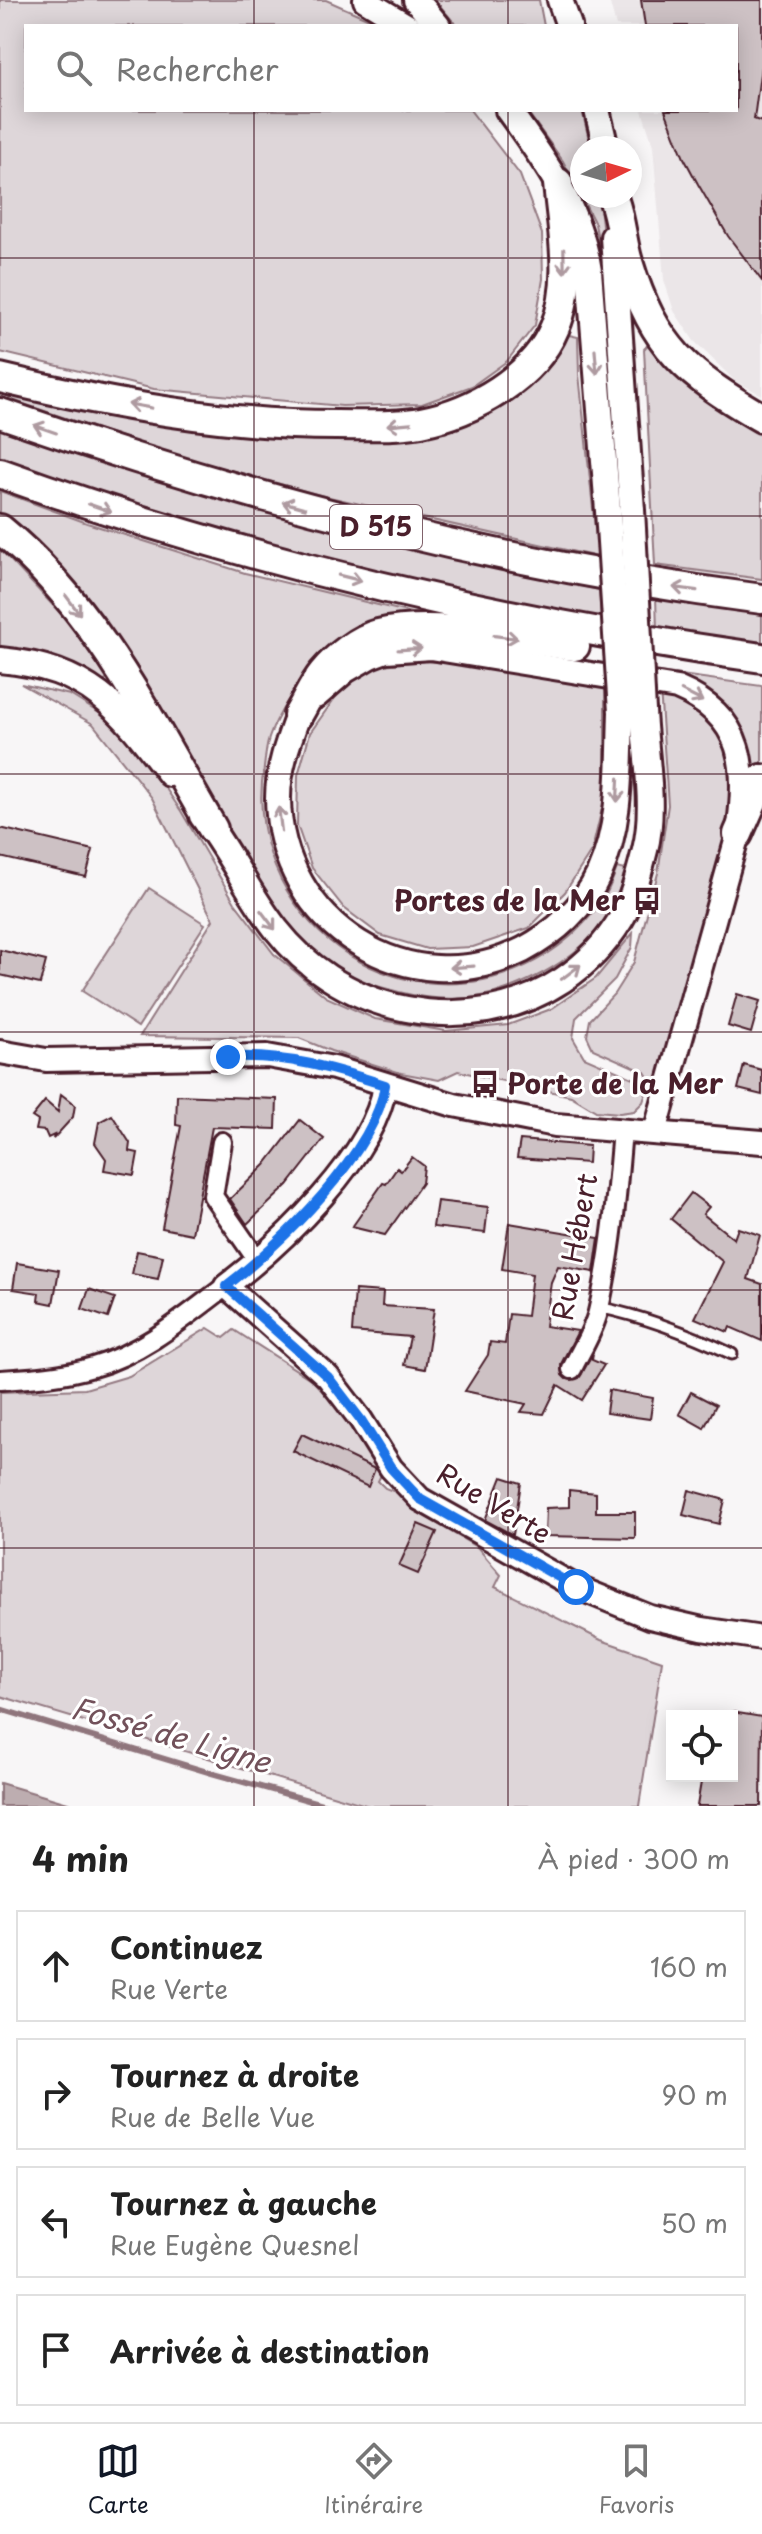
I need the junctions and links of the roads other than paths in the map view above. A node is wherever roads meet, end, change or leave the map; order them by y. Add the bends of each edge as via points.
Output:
1 (365, 0) edge
2 (416, 0) edge
3 (405, 24) edge
4 (436, 24) edge
5 (509, 112) edge
6 (597, 112) edge
7 (603, 136) edge
8 (558, 183) junction
9 (613, 208) edge
10 (617, 208) edge
11 (0, 378) edge
12 (0, 413) edge
13 (762, 418) edge
14 (0, 473) edge
15 (620, 510) junction
16 (0, 529) edge
17 (762, 599) edge
18 (662, 644) junction
19 (762, 658) edge
20 (0, 660) edge
21 (632, 712) junction
22 (298, 715) junction
23 (762, 779) edge
24 (213, 829) junction
25 (738, 834) junction
26 (0, 1052) edge
27 (385, 1085) junction
28 (622, 1130) junction
29 (655, 1132) junction
30 (222, 1142) dead end
31 (762, 1142) edge
32 (258, 1261) junction
33 (226, 1286) junction
34 (598, 1307) junction
35 (732, 1354) dead end
36 (572, 1369) dead end
37 (0, 1380) edge
38 (762, 1638) edge

1 - 3 street
2 - 4 main road
5 - 8 main road
6 - 7 main road
8 -> 11 highway via 565,251 557,324 539,355 514,378 448,415 391,425 298,425 156,409
8 -> 15 main road via 582,234
9 - 15 main road
10 - 13 highway via 639,292 670,349 716,391
17 -> 12 highway, D 515 via 563,568 417,538 201,480
14 -> 18 highway, D 515 via 145,523 263,556 559,626
15 - 21 main road, bridge
16 -> 24 highway via 68,598 110,655
18 - 19 highway, D 515
22 -> 18 highway via 323,673 350,649 377,635 420,630 580,647
20 - 24 main road via 56,670 96,691 135,728
21 -> 22 main road via 615,829 585,898 531,946 483,965 449,968 413,965 361,946 319,909 299,879 284,844 278,796 280,771
24 -> 21 main road via 263,914 327,977 371,999 415,1012 463,1014 505,1007 569,975 601,946 623,916 647,836 648,795
22 -> 25 street via 359,662 379,653 419,648 677,688 710,705 731,730 742,783
23 - 25 highway
25 - 29 street
26 - 27 street via 46,1060 267,1056 334,1068
27 - 28 street via 555,1125
27 - 32 street via 372,1130 360,1147
28 - 29 street
28 - 34 street, Rue Hébert
29 - 31 street
30 - 32 street via 213,1196
32 - 33 street
33 - 37 street via 164,1332 118,1357 93,1367
33 - 38 street, Rue Verte via 328,1377 391,1468 420,1499 576,1587 650,1617
34 - 35 lane via 687,1332
34 - 36 street, Rue Hébert

